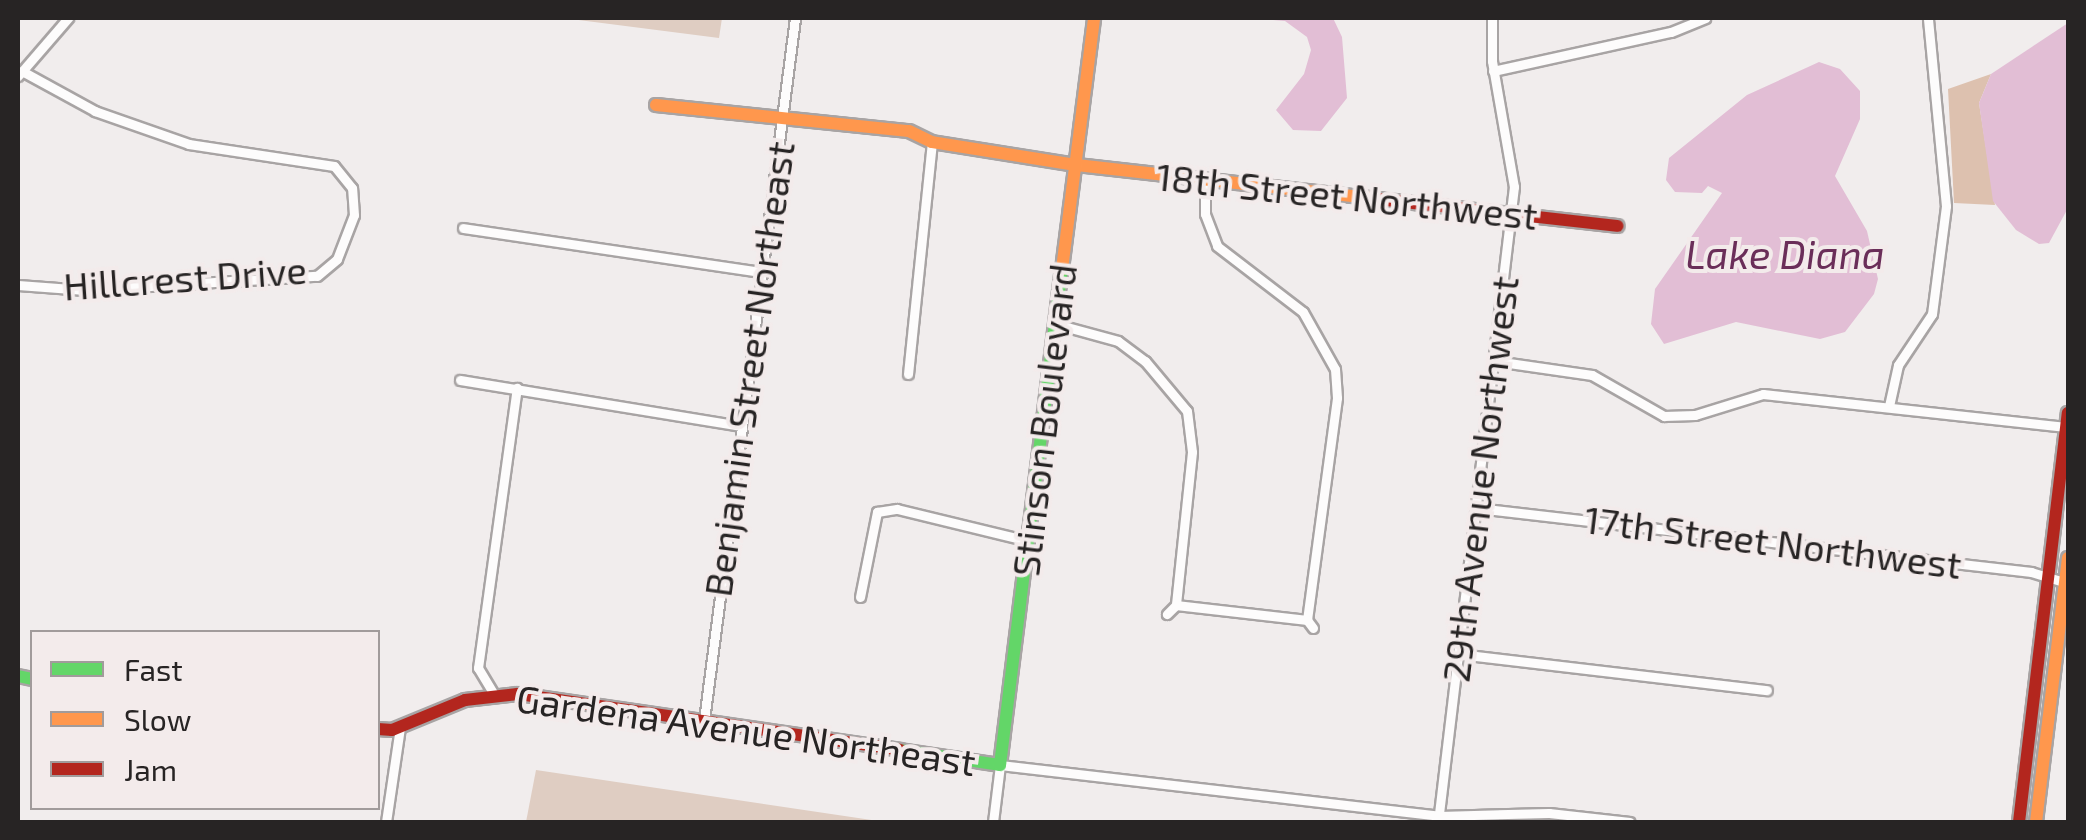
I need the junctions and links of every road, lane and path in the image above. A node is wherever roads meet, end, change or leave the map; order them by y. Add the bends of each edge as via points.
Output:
1 (68, 18) edge
2 (795, 18) edge
3 (1094, 18) edge
4 (1492, 18) edge
5 (1705, 18) edge
6 (1928, 18) edge
7 (1494, 72) junction
8 (20, 74) edge
9 (656, 104) dead end
10 (783, 115) junction
11 (932, 142) junction
12 (1076, 165) junction
13 (1205, 180) junction
14 (1512, 215) junction
15 (1618, 226) dead end
16 (463, 228) dead end
17 (760, 272) junction
18 (18, 285) edge
19 (1056, 324) junction
20 (1494, 361) junction
21 (908, 374) dead end
22 (460, 380) dead end
23 (517, 388) junction
24 (1889, 406) junction
25 (2068, 422) edge
26 (740, 426) junction
27 (1477, 508) junction
28 (1028, 541) junction
29 (2068, 558) edge
30 (2048, 577) junction
31 (2067, 583) edge
32 (860, 597) dead end
33 (1176, 605) junction
34 (1167, 614) dead end
35 (1458, 654) junction
36 (1767, 690) dead end
37 (495, 696) junction
38 (704, 720) junction
39 (400, 727) junction
40 (380, 729) edge
41 (1000, 765) junction
42 (1439, 819) edge
43 (1566, 819) edge
44 (386, 822) edge
45 (993, 822) edge
46 (1630, 822) edge
47 (2018, 822) edge
48 (2036, 822) edge

1 - 8 street
2 - 10 street, Benjamin Street Northeast
3 - 12 street, Stinson Boulevard
4 - 7 street, 29th Avenue Northwest
5 - 7 street via 1671,32
6 - 24 street via 1946,146 1945,222 1932,314 1898,364
7 - 14 street, 29th Avenue Northwest via 1513,166
8 - 18 street, Hillcrest Drive via 95,111 190,144 334,166 352,188 354,215 338,259 316,276 85,290
9 - 10 street, 18th Street Northwest
10 - 11 street, 18th Street Northwest via 910,131
10 - 17 street, Benjamin Street Northeast
11 - 12 street, 18th Street Northwest
11 - 21 street
12 - 13 street, 18th Street Northwest
12 - 19 street, Stinson Boulevard
13 - 14 street, 18th Street Northwest
13 - 33 street via 1205,214 1217,246 1302,312 1336,368 1337,398 1310,624
14 - 15 street, 18th Street Northwest
14 - 20 street, 29th Avenue Northwest
16 - 17 street
17 - 26 street, Benjamin Street Northeast
19 - 28 street, Stinson Boulevard
19 - 33 street via 1118,341 1188,411 1193,438
20 - 24 street via 1592,375 1664,416 1695,415 1764,394
20 - 27 street, 29th Avenue Northwest
22 - 23 street
23 - 26 street
23 - 37 street via 478,668
24 - 25 street
25 - 30 street
26 - 38 street, Benjamin Street Northeast
27 - 30 street, 17th Street Northwest
27 - 35 street, 29th Avenue Northwest
28 - 32 street via 896,509 877,512
28 - 41 street, Stinson Boulevard
29 - 31 street
30 - 31 street, 17th Street Northwest
30 - 47 street
31 - 48 street
33 - 34 street
35 - 36 street
35 - 42 street, 29th Avenue Northwest
37 - 38 street, Gardena Avenue Northeast
37 - 39 street, Gardena Avenue Northeast via 464,700
38 - 41 street, Gardena Avenue Northeast
39 - 40 street, Gardena Avenue Northeast
39 - 44 street
41 - 42 street
41 - 45 street, Stinson Boulevard
42 - 43 street
43 - 46 street

